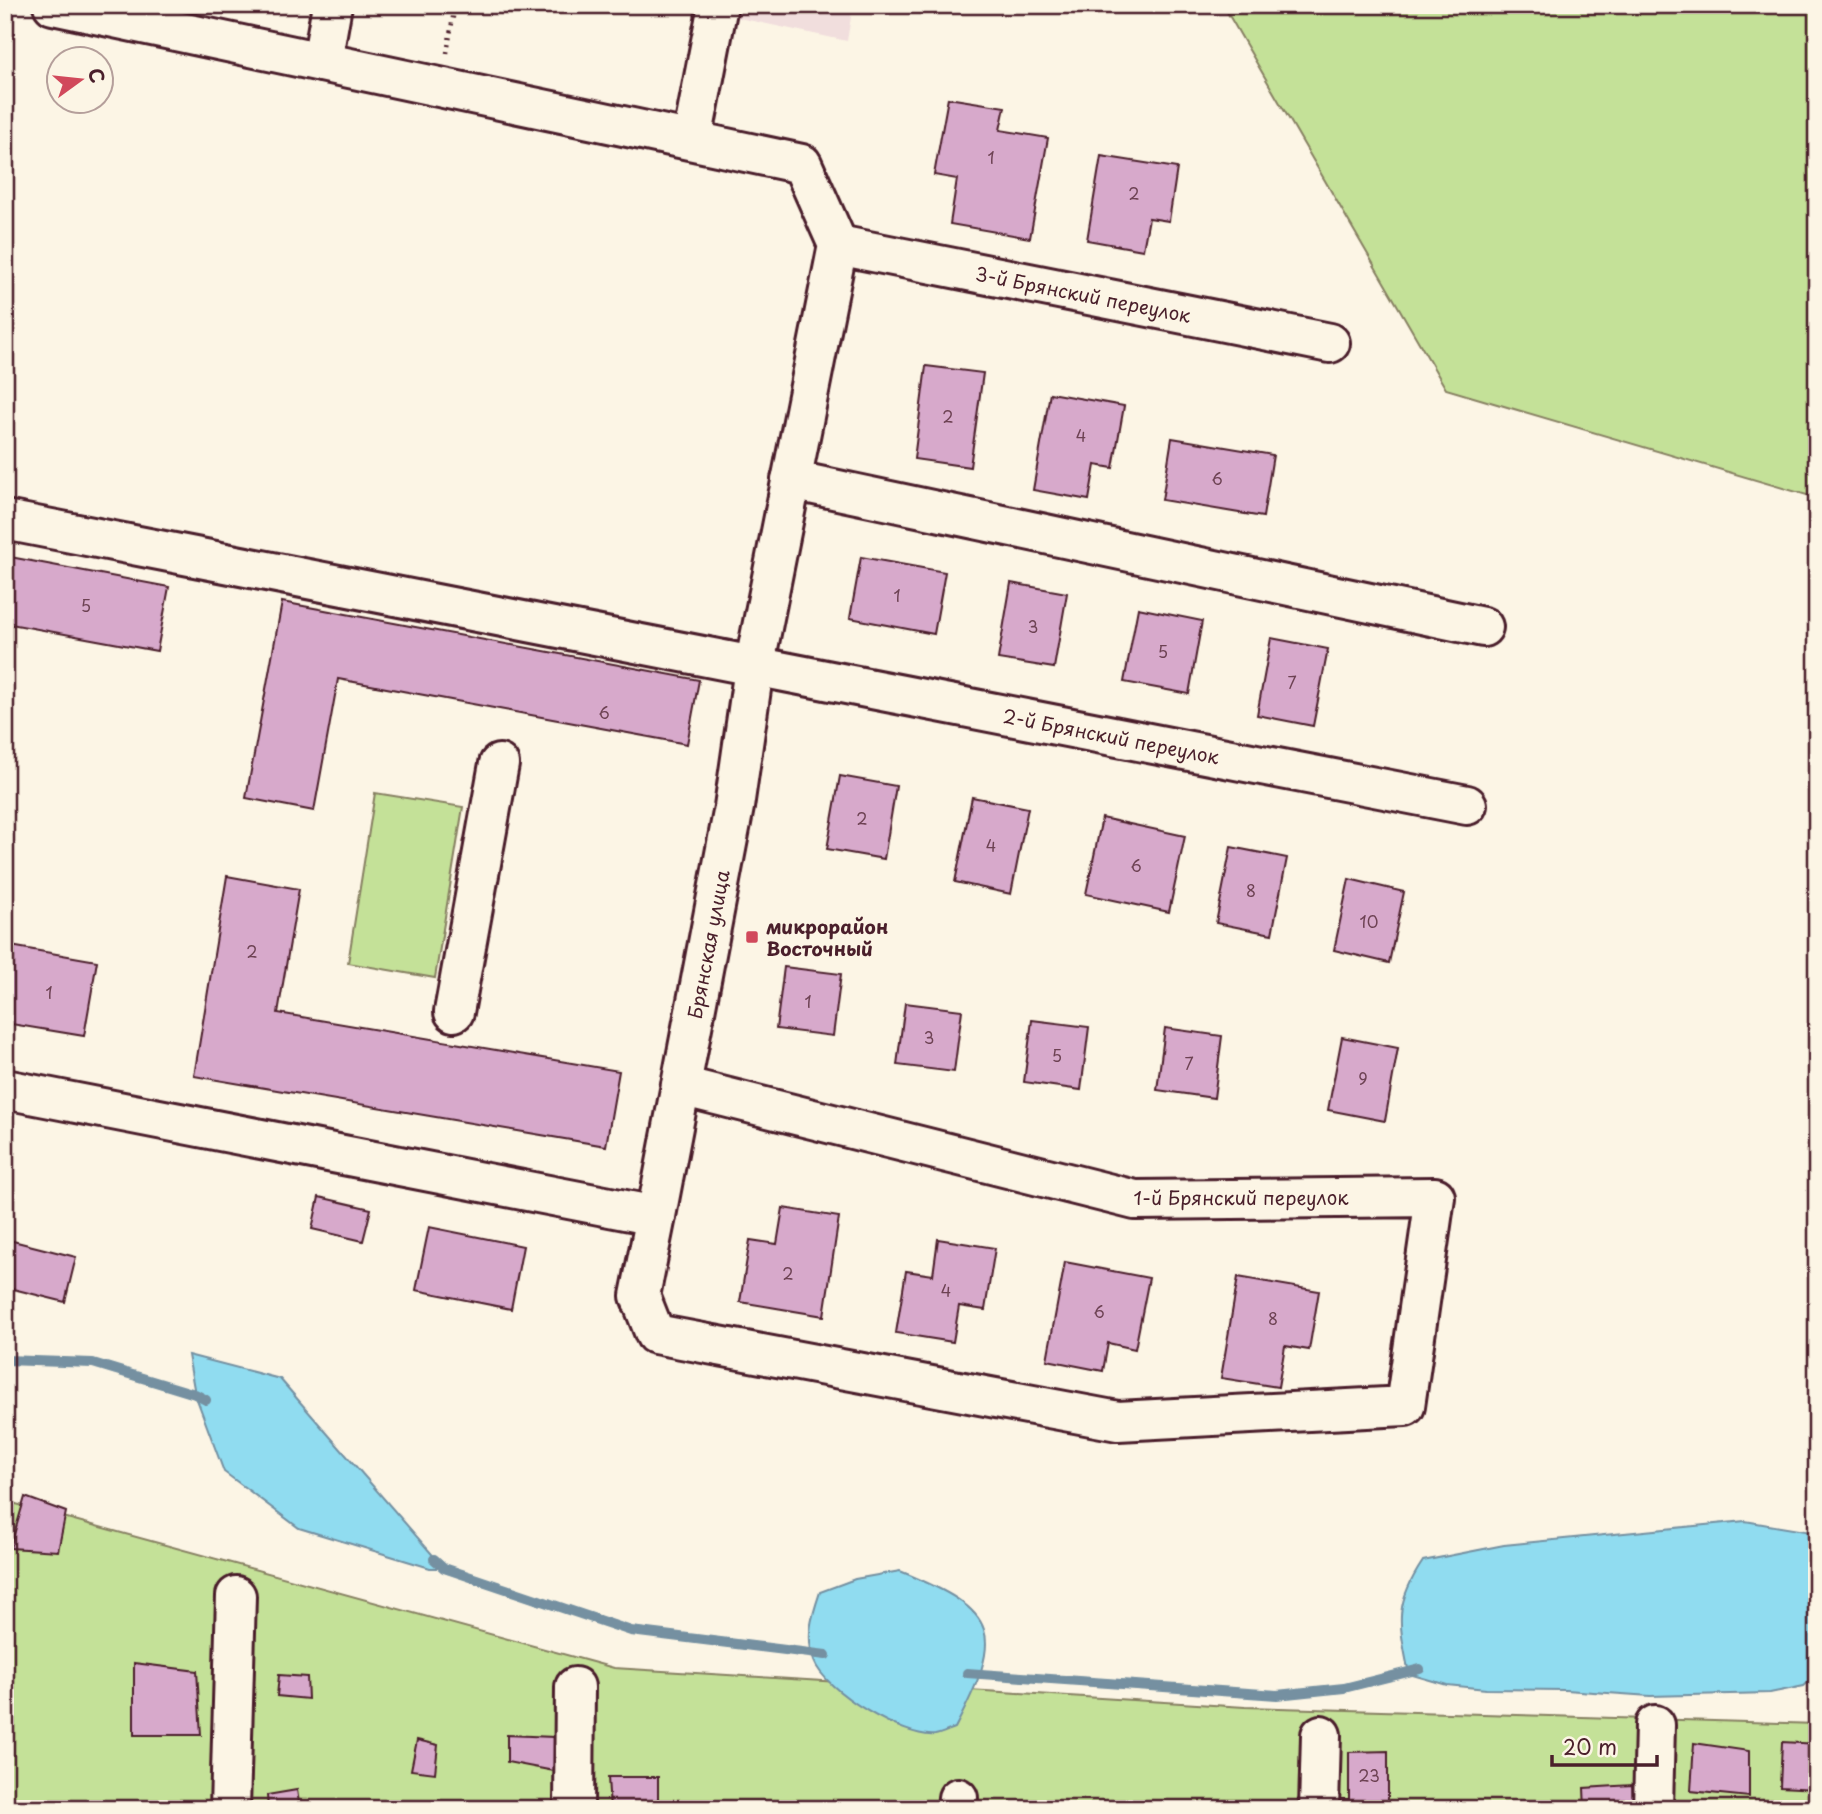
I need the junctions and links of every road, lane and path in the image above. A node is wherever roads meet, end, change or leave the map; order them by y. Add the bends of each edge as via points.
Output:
1 (53, 5) edge
2 (332, 5) edge
3 (455, 5) edge
4 (718, 5) edge
5 (322, 62) junction
6 (440, 88) junction
7 (692, 140) junction
8 (838, 245) junction
9 (1330, 343) dead end
10 (791, 480) junction
11 (5, 520) edge
12 (1483, 627) dead end
13 (754, 668) junction
14 (499, 764) dead end
15 (1467, 805) dead end
16 (454, 1012) dead end
17 (681, 1086) junction
18 (5, 1089) edge
19 (656, 1216) junction
20 (1405, 1406) joint
21 (236, 1597) dead end
22 (575, 1687) dead end
23 (1655, 1725) dead end
24 (1321, 1735) dead end
25 (230, 1809) edge
26 (574, 1809) edge
27 (1319, 1809) edge
28 (1653, 1809) edge

1 - 5 street
2 - 5 street
3 - 6 path
4 - 7 street
5 - 6 street
6 - 7 street
7 - 8 street via 802,164
8 - 9 street, 3-й Брянский переулок
8 - 10 street, Брянская улица
10 - 12 street
10 - 13 street, Брянская улица
11 - 13 street
13 - 15 street, 2-й Брянский переулок
13 - 17 street, Брянская улица via 734,807
14 - 16 street
17 - 19 street, Брянская улица
17 - 20 street, 1-й Брянский переулок via 1135,1200 1436,1197
18 - 19 street
19 - 20 street, Брянская улица via 640,1296 655,1334 1118,1421
21 - 25 street
22 - 26 street
23 - 28 street
24 - 27 street

